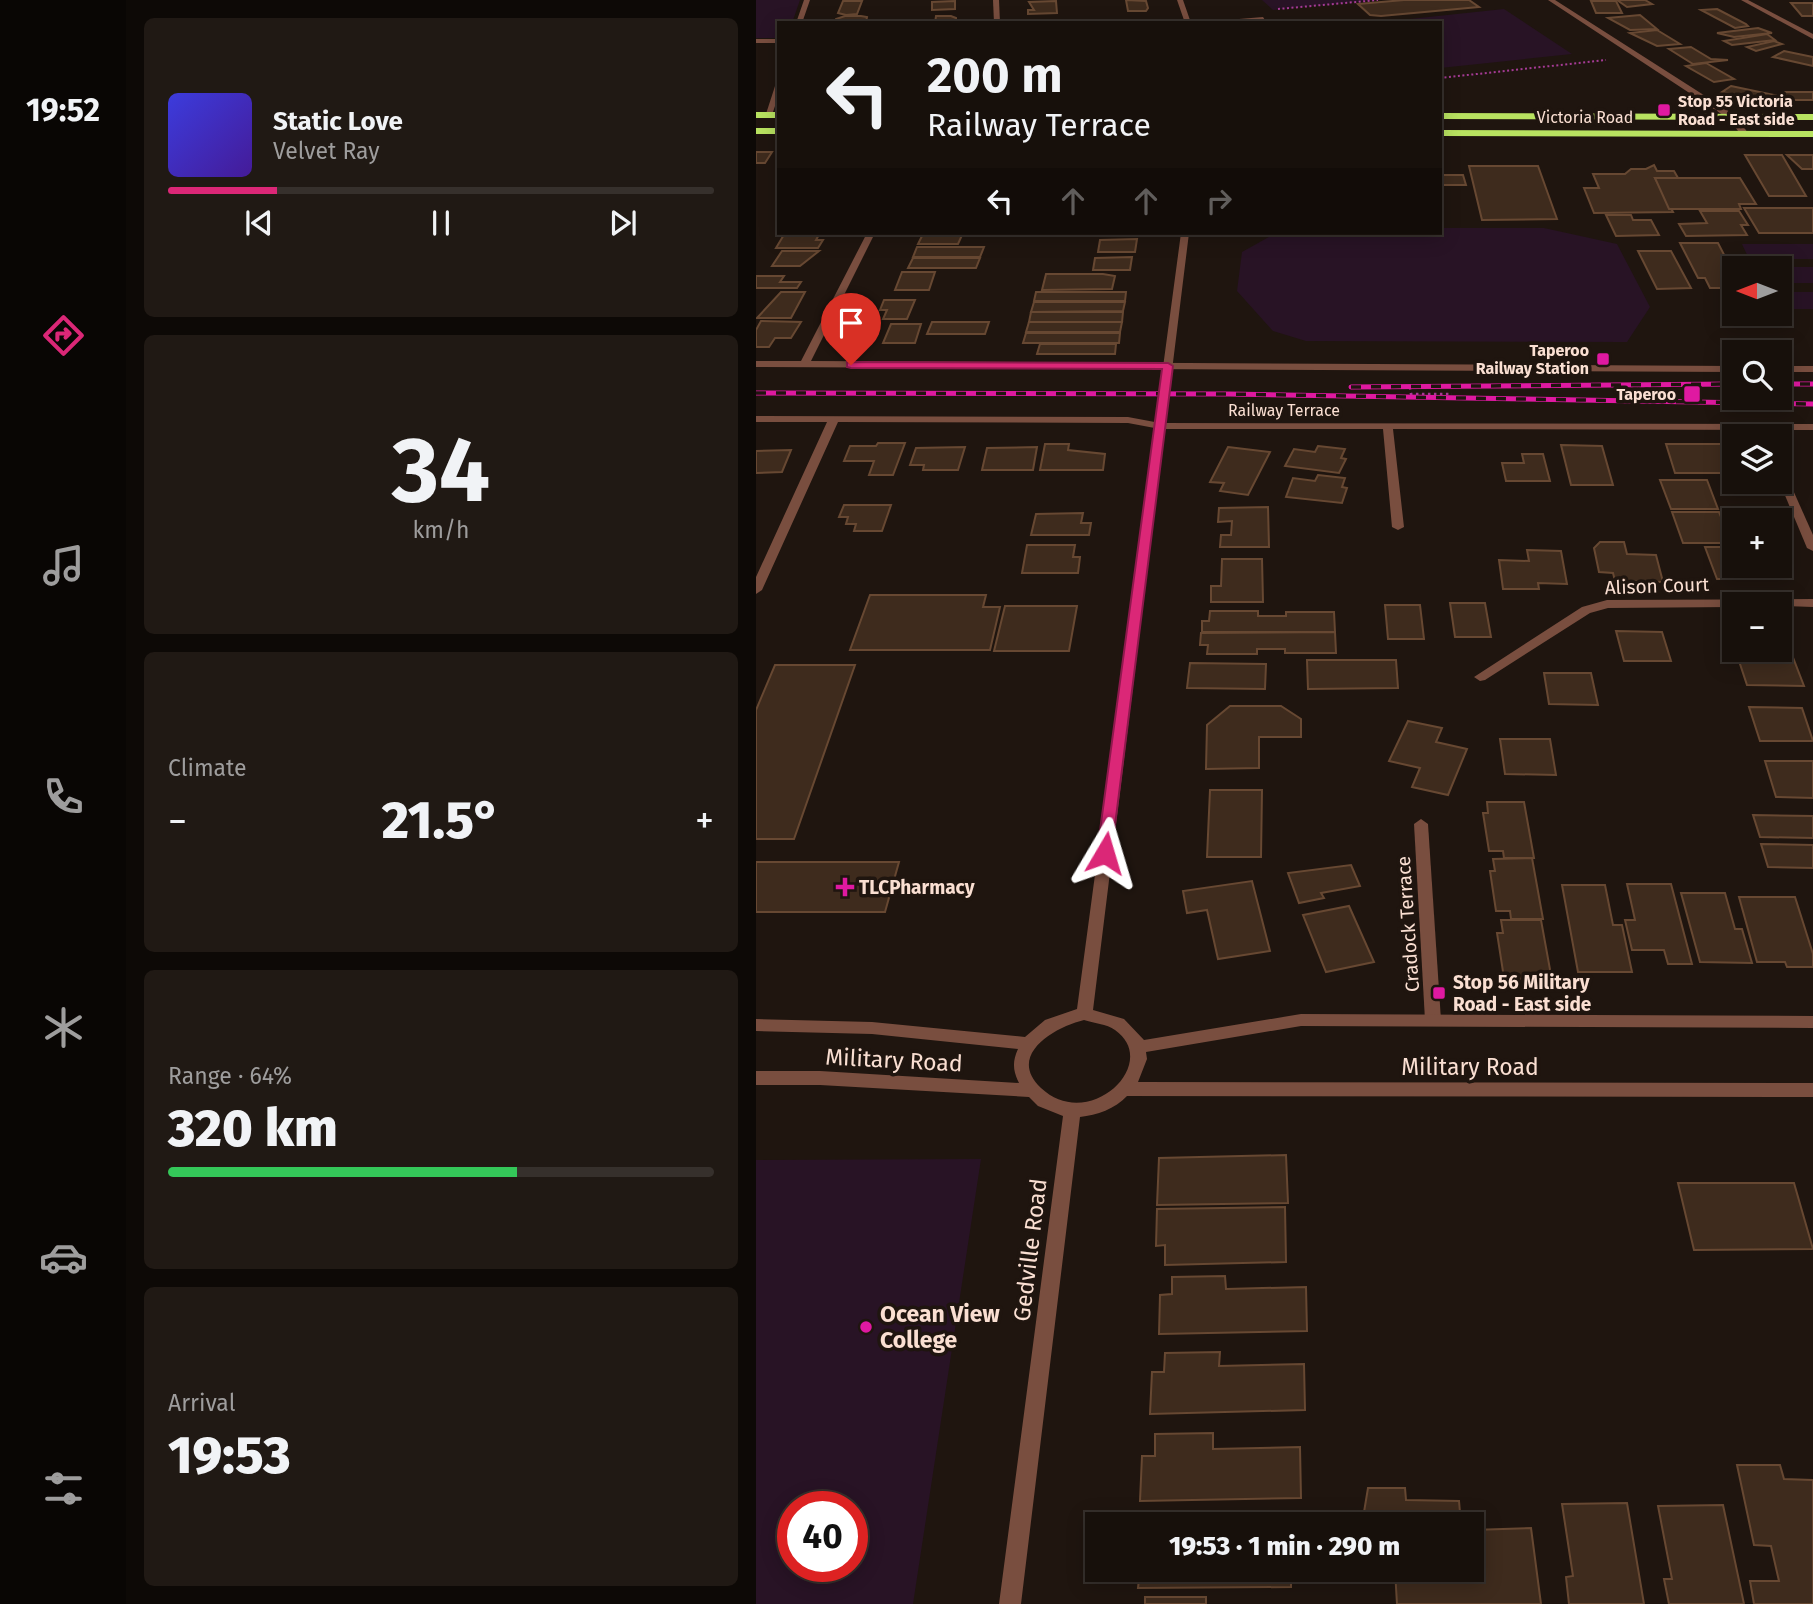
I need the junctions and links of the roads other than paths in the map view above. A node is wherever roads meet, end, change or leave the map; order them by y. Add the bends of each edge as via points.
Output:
1 (807, 0) edge
2 (996, 0) edge
3 (1180, 0) edge
4 (1551, 0) edge
5 (1744, 0) edge
6 (1263, 19) dead end
7 (800, 21) edge
8 (997, 21) edge
9 (1187, 21) edge
10 (1239, 21) edge
11 (1813, 37) edge
12 (756, 41) edge
13 (777, 41) edge
14 (777, 96) edge
15 (756, 115) edge
16 (774, 115) edge
17 (1442, 116) edge
18 (1732, 117) junction
19 (1813, 117) edge
20 (756, 131) edge
21 (777, 131) edge
22 (1442, 133) edge
23 (1744, 133) junction
24 (1813, 134) edge
25 (870, 235) edge
26 (1185, 235) edge
27 (756, 364) edge
28 (804, 365) junction
29 (1168, 366) junction
30 (1722, 369) edge
31 (1792, 369) edge
32 (1813, 369) edge
33 (756, 419) edge
34 (834, 419) junction
35 (1160, 426) junction
36 (1388, 426) junction
37 (1813, 427) edge
38 (1792, 429) edge
39 (1722, 430) edge
40 (1790, 494) edge
41 (1398, 527) dead end
42 (1813, 548) edge
43 (756, 590) edge
44 (1813, 603) edge
45 (1479, 677) dead end
46 (1420, 824) dead end
47 (1084, 1014) junction
48 (1433, 1020) junction
49 (1813, 1022) edge
50 (756, 1025) edge
51 (1028, 1044) junction
52 (1139, 1047) junction
53 (756, 1078) edge
54 (1127, 1088) junction
55 (1029, 1090) junction
56 (1813, 1090) edge
57 (1072, 1110) junction
58 (1010, 1604) edge

1 - 7 street
2 - 8 street
3 - 9 street
4 - 18 street
5 - 11 street
6 - 10 street
12 - 13 street
14 - 16 street
15 - 16 highway
17 - 18 highway, Victoria Road
18 - 19 highway, Victoria Road
18 - 23 street
20 - 21 highway
22 - 23 highway, Victoria Road
23 - 24 highway, Victoria Road
25 - 28 street
26 - 29 street
27 - 28 street
28 - 29 street
29 - 30 street
29 - 35 street
31 - 32 street
33 - 34 street, Railway Terrace
34 - 35 street, Railway Terrace via 1128,420
34 - 43 street
35 - 36 street, Railway Terrace
35 - 47 street
36 - 39 street, Railway Terrace
36 - 41 street
37 - 38 street, Railway Terrace
40 - 42 street
44 - 45 street, Alison Court via 1607,604 1586,610
46 - 48 street, Cradock Terrace
47 - 51 street via 1050,1023
47 - 52 street via 1121,1024
48 - 49 street
48 - 52 street via 1301,1020
50 - 51 street, Military Road via 872,1028
51 - 55 street via 1021,1059
52 - 54 street via 1138,1072
53 - 55 street, Military Road
54 - 56 street, Military Road
54 - 57 street via 1095,1107
55 - 57 street via 1050,1105
57 - 58 street, Gedville Road

